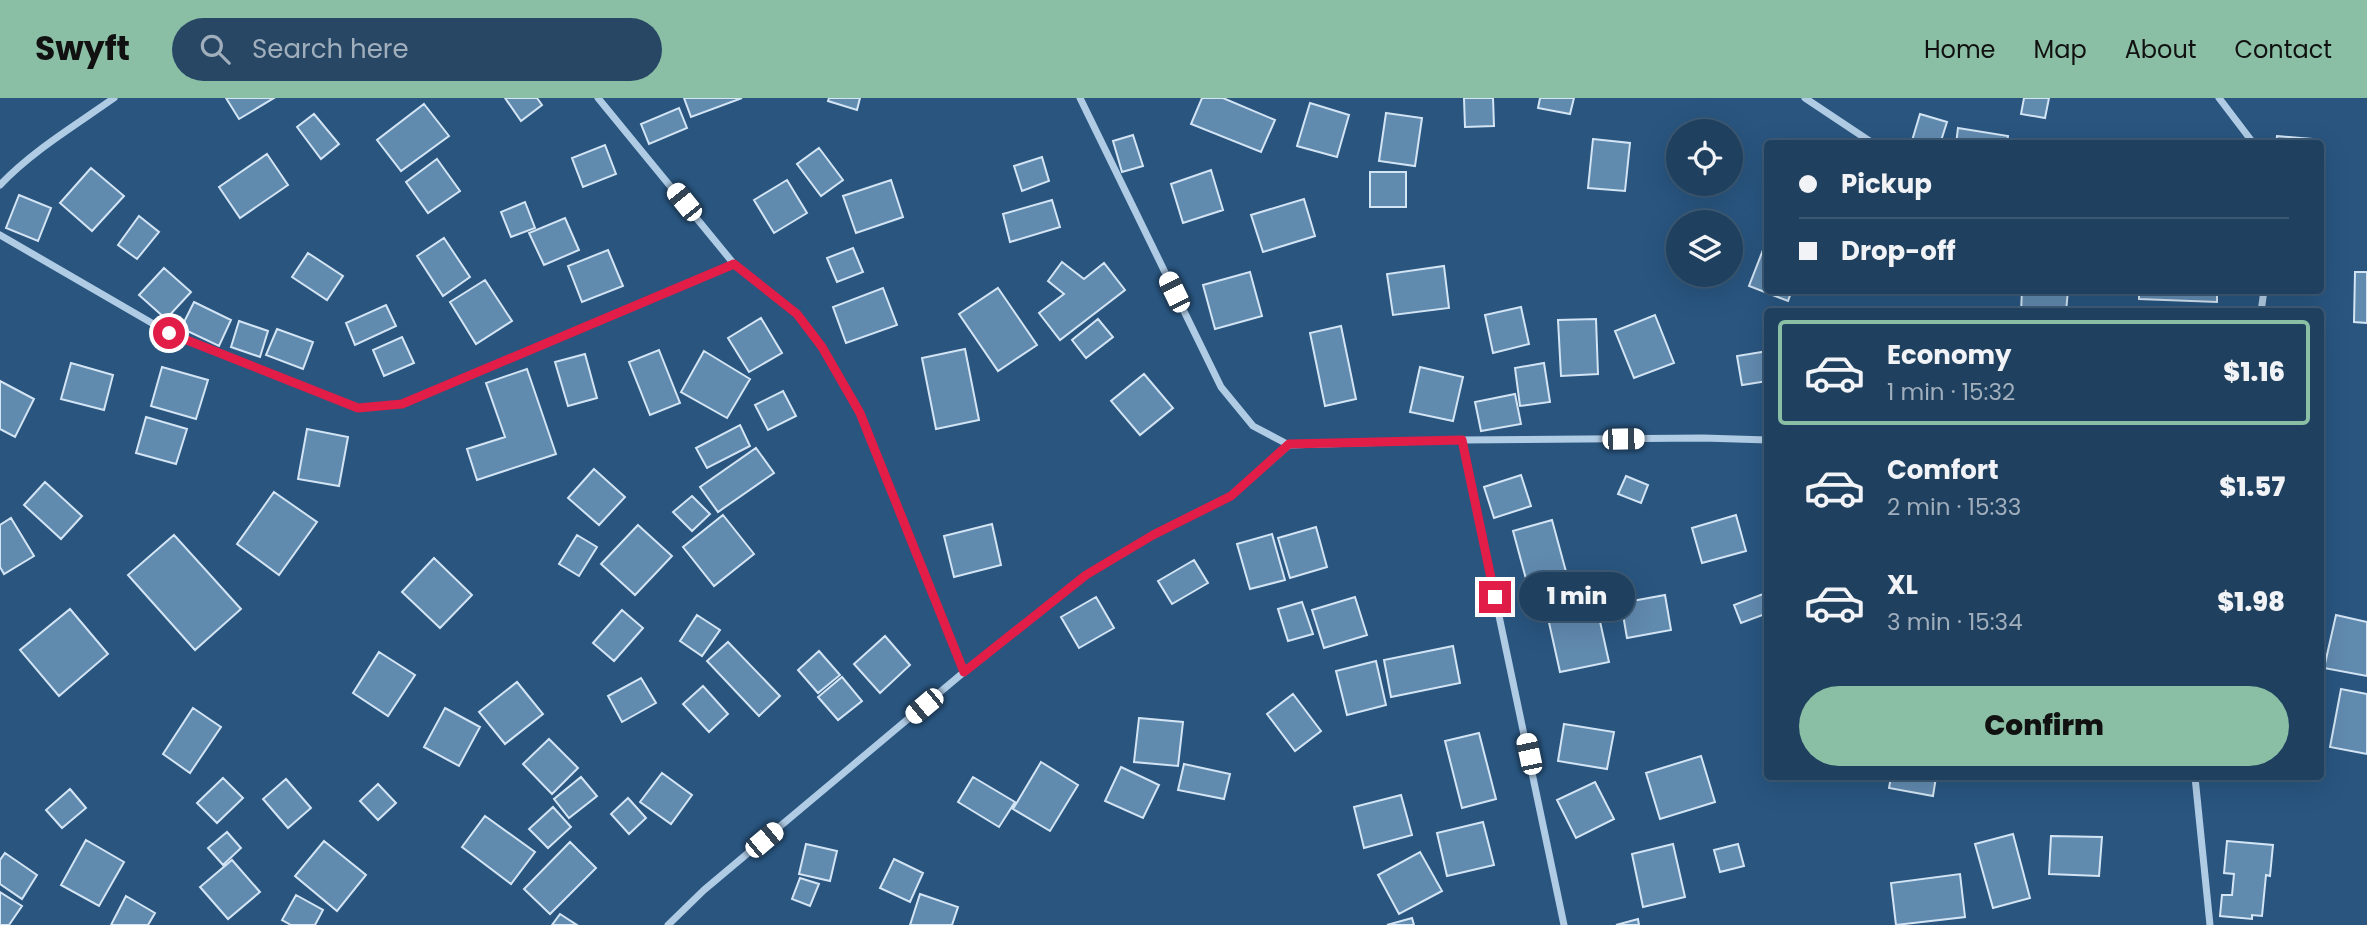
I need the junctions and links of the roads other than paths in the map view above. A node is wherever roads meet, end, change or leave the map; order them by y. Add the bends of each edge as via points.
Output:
1 (114, 98) edge
2 (598, 98) edge
3 (1080, 98) edge
4 (1805, 98) edge
5 (2219, 98) edge
6 (1868, 140) edge
7 (2251, 140) edge
8 (0, 185) edge
9 (0, 235) edge
10 (734, 264) junction
11 (1462, 440) junction
12 (1764, 440) edge
13 (1289, 444) junction
14 (964, 672) junction
15 (2194, 780) edge
16 (668, 925) edge
17 (1564, 925) edge
18 (2210, 925) edge

1 - 8 street
2 - 10 street
3 - 13 street via 1221,387 1253,426
4 - 6 street
5 - 7 street
9 - 10 street via 169,333 358,408 402,404
10 - 14 street via 797,314 860,413
11 - 12 street
11 - 13 street
11 - 17 street
13 - 14 street via 1231,496 1086,575
14 - 16 street
15 - 18 street

